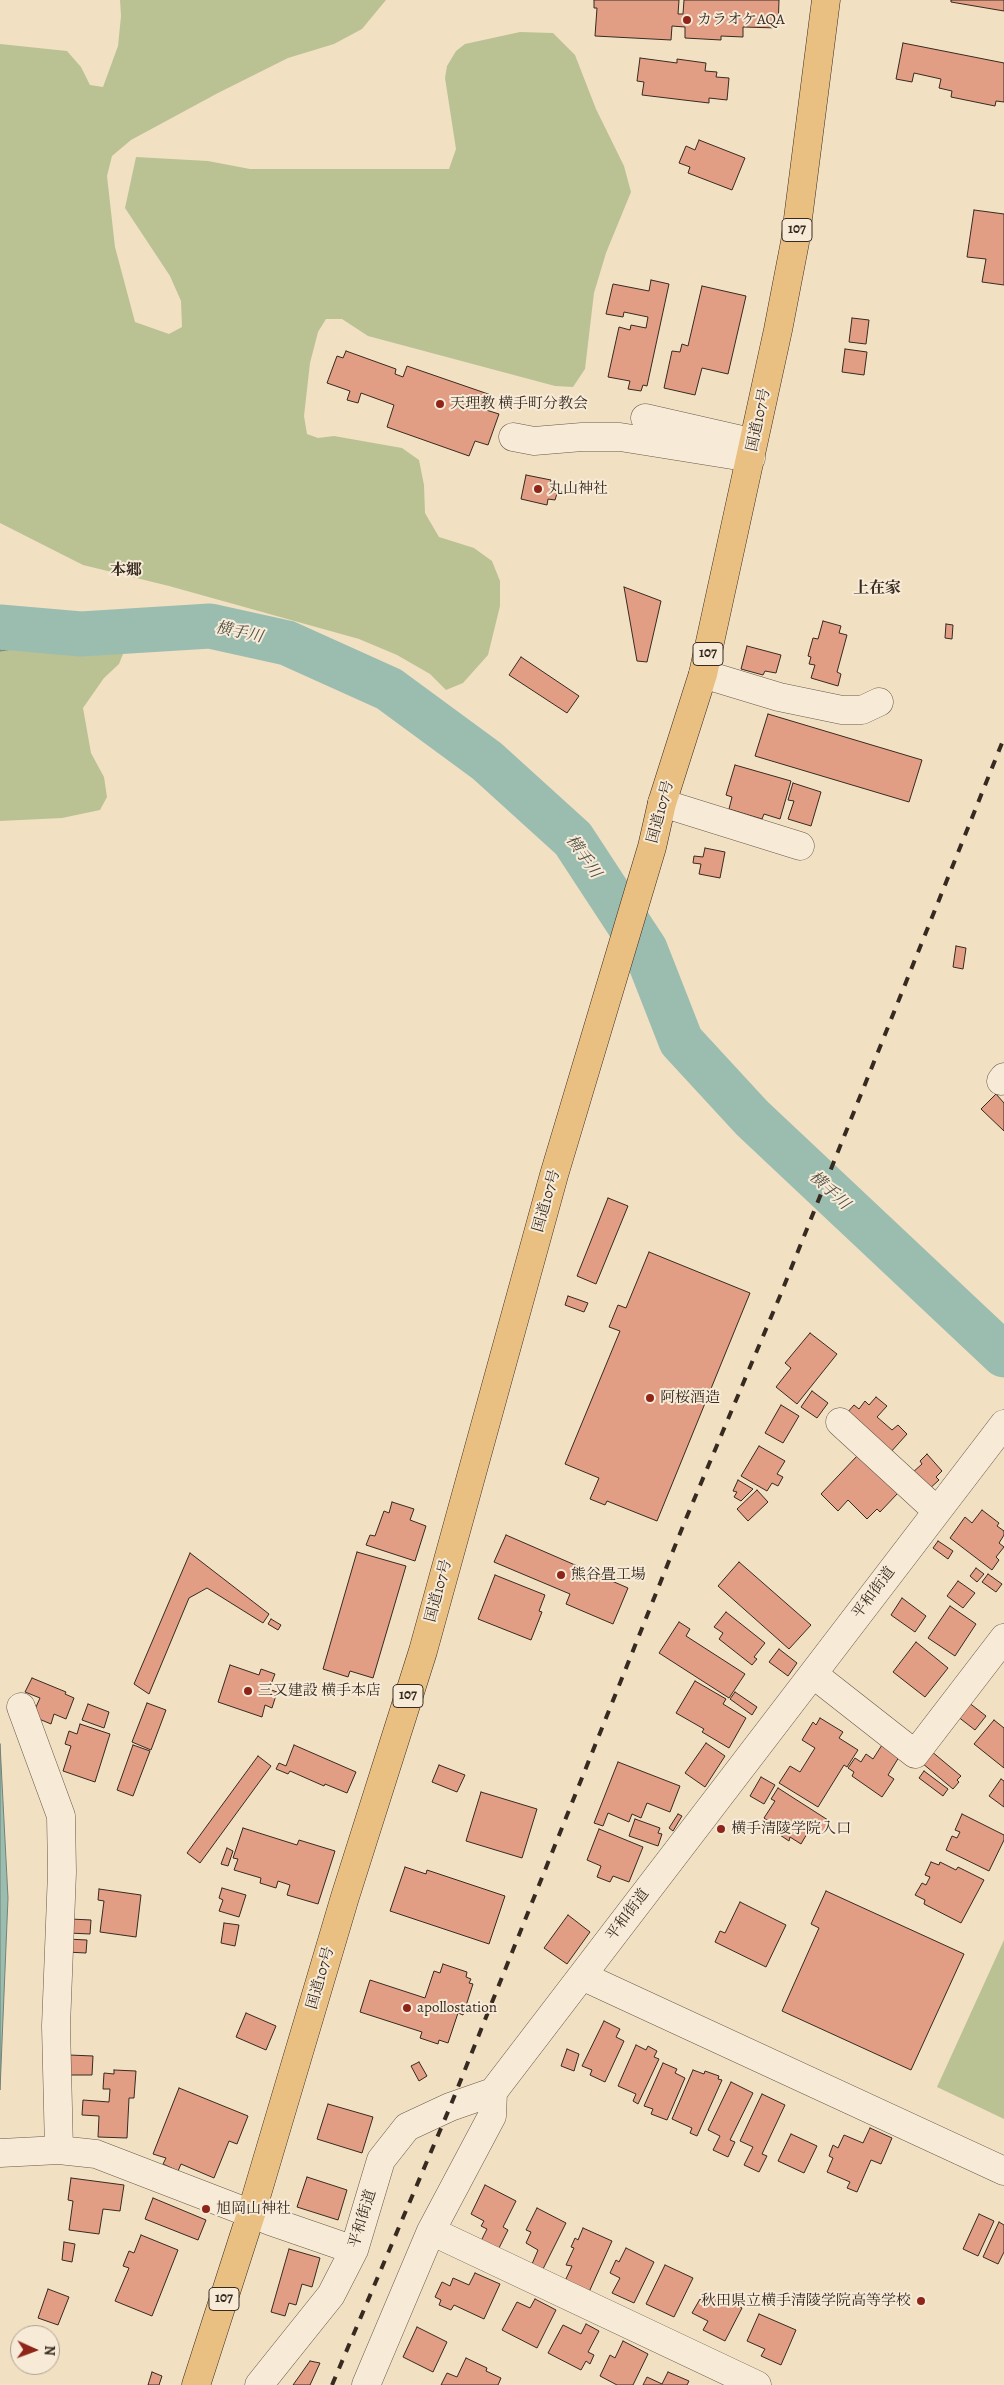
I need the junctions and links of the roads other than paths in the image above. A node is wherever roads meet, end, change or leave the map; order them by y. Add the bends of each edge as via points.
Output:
1 (826, 0) edge
2 (645, 418) dead end
3 (513, 437) dead end
4 (752, 450) junction
5 (703, 674) junction
6 (879, 702) dead end
7 (662, 803) junction
8 (800, 846) dead end
9 (840, 1422) dead end
10 (1004, 1424) edge
11 (937, 1511) junction
12 (1004, 1638) edge
13 (813, 1674) junction
14 (21, 1707) dead end
15 (582, 1976) junction
16 (493, 2092) junction
17 (59, 2150) junction
18 (0, 2153) edge
19 (1004, 2171) edge
20 (251, 2214) junction
21 (431, 2231) junction
22 (354, 2250) junction
23 (196, 2385) edge
24 (259, 2385) edge
25 (366, 2385) edge
26 (757, 2385) edge

1 - 4 highway, 国道107号 / 107 via 796,242
2 - 4 street
3 - 4 street via 534,441 620,437
4 - 5 highway, 国道107号 / 107
5 - 6 street via 779,697 842,710 862,710
5 - 7 highway, 国道107号 / 107
7 - 8 street
7 - 20 highway, 国道107号 / 107 via 652,847 554,1175 422,1652
9 - 11 street
10 - 11 street, 平和街道
11 - 13 street, 平和街道
12 - 13 street via 915,1754
13 - 15 street, 平和街道
14 - 17 street via 61,1816 56,2026
15 - 16 street, 平和街道
15 - 19 street
16 - 21 street via 492,2116
16 - 22 street, 平和街道 via 407,2127 381,2160
17 - 18 street
17 - 20 street via 96,2154
20 - 22 street
20 - 23 highway, 国道107号 / 107
21 - 25 street
21 - 26 street
22 - 24 street, 平和街道 via 331,2295

